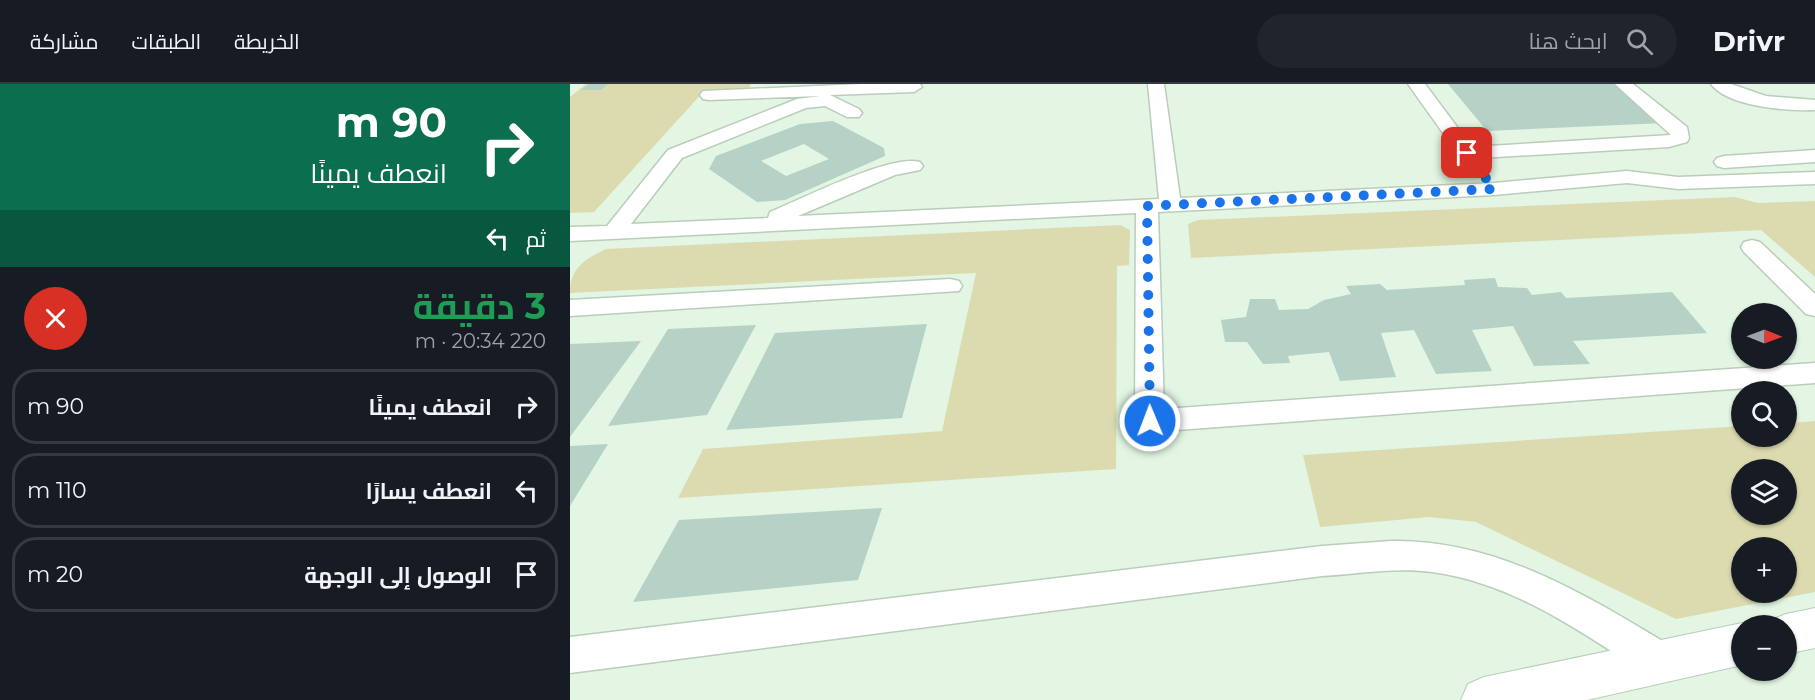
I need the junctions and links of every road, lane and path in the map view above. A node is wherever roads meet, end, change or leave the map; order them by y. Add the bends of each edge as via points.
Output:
1 (1156, 84) edge
2 (1416, 84) edge
3 (1623, 84) edge
4 (1719, 84) edge
5 (836, 87) edge
6 (914, 87) dead end
7 (709, 95) dead end
8 (1815, 105) edge
9 (853, 113) dead end
10 (1467, 153) junction
11 (1815, 156) edge
12 (914, 166) dead end
13 (1627, 177) junction
14 (1815, 178) edge
15 (1494, 189) junction
16 (1158, 205) junction
17 (759, 225) junction
18 (613, 232) junction
19 (572, 236) edge
20 (1752, 247) dead end
21 (950, 286) dead end
22 (570, 308) edge
23 (1815, 308) edge
24 (1815, 373) edge
25 (1815, 628) edge
26 (1797, 632) edge
27 (1731, 646) edge
28 (570, 655) edge
29 (1660, 661) junction
30 (1484, 700) edge

1 - 16 lane
2 - 10 lane
3 - 10 lane via 1680,131 1680,138
4 - 8 lane via 1766,101
5 - 6 lane
5 - 7 lane
9 - 18 lane via 828,100 803,103 675,154
10 - 15 lane
11 - 13 lane via 1659,167
12 - 17 lane via 890,170
13 - 14 lane via 1678,183
13 - 15 lane
15 - 16 lane
16 - 17 lane
16 - 24 lane via 1150,421
17 - 18 lane
18 - 19 lane
20 - 23 lane
21 - 22 lane
25 - 26 main road
27 - 29 main road
28 - 29 lane via 1310,562 1393,556 1469,563 1509,575 1548,593
29 - 30 main road

